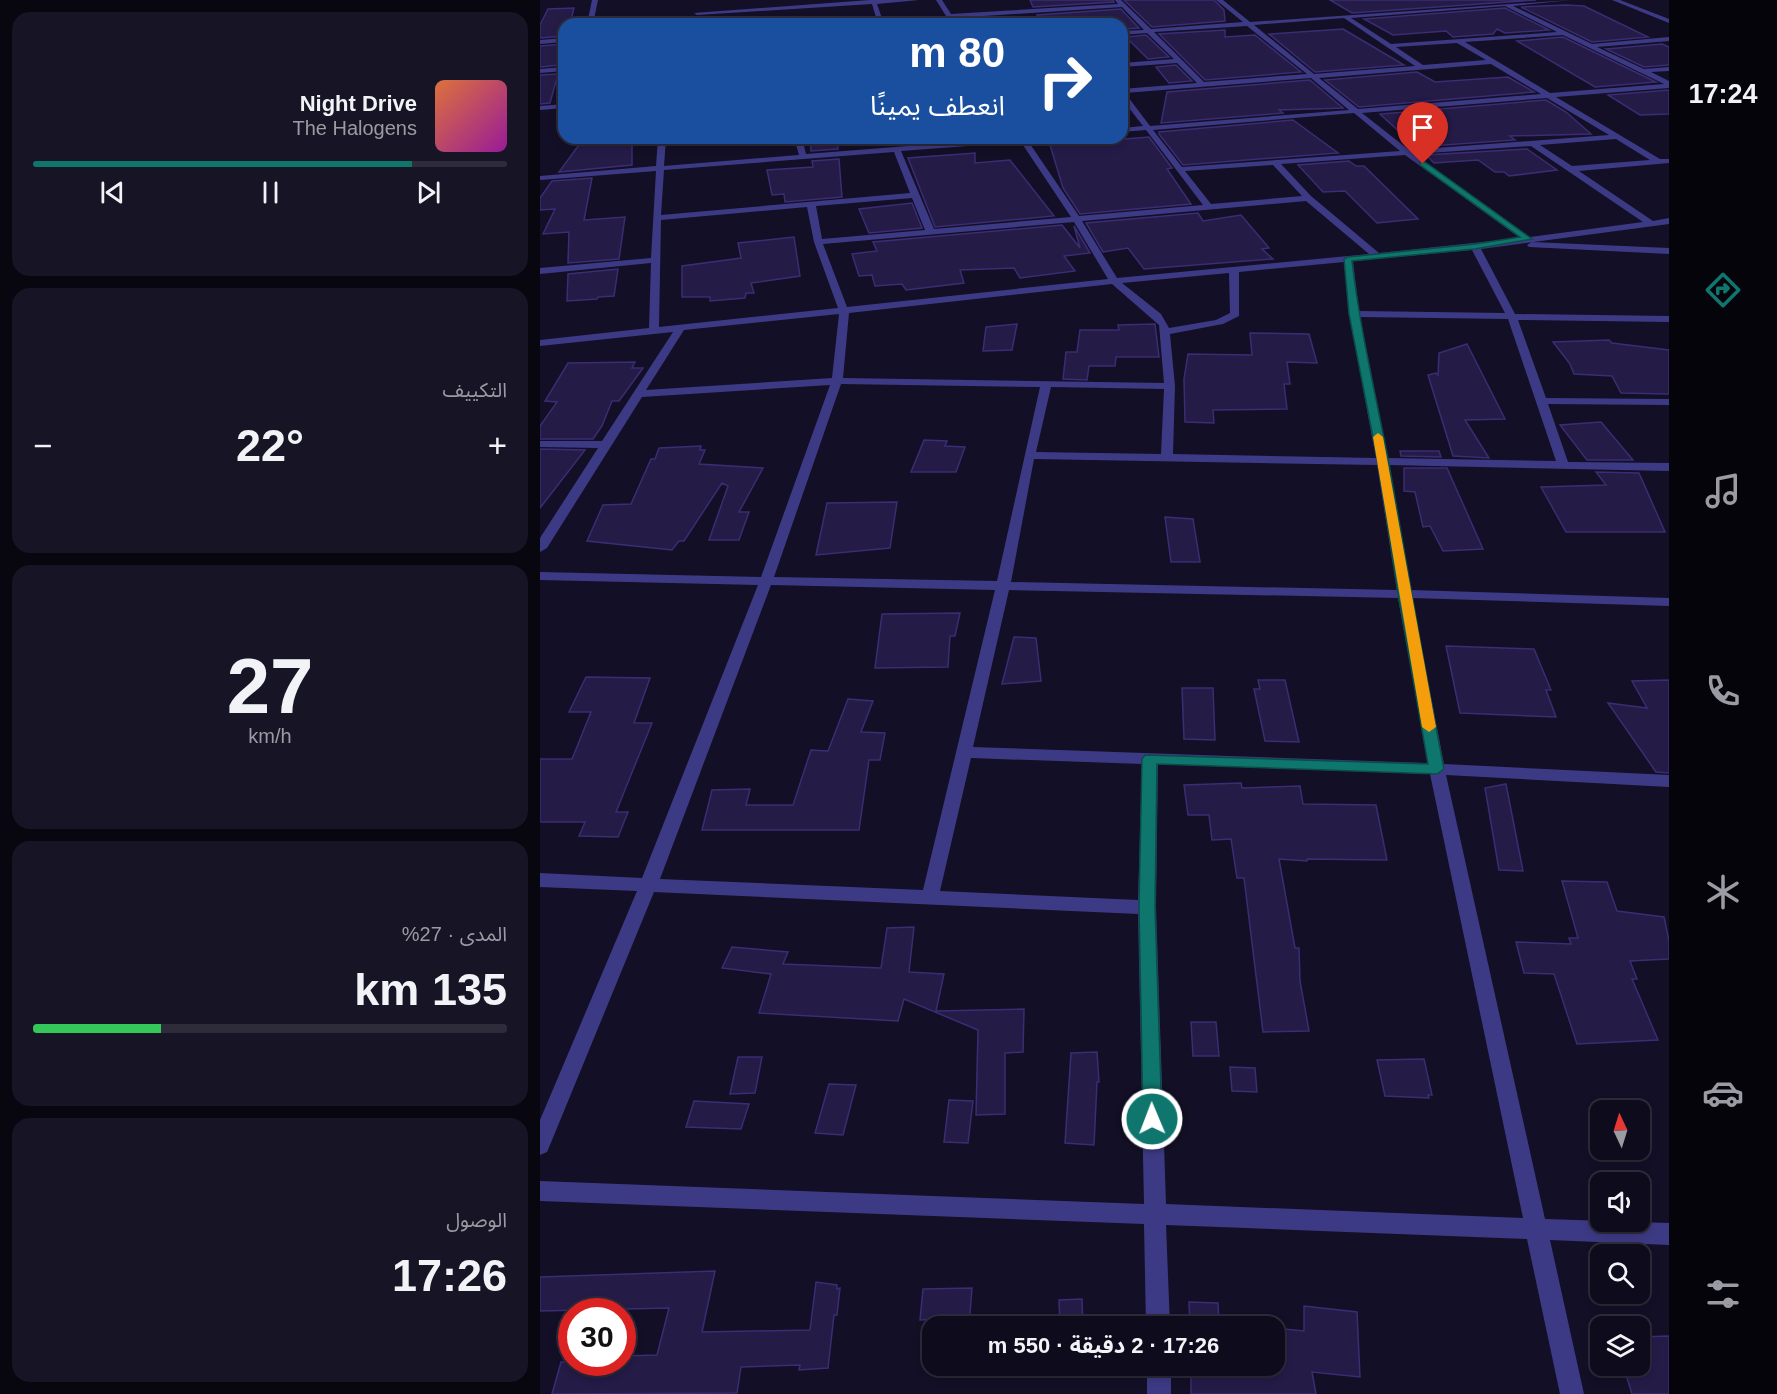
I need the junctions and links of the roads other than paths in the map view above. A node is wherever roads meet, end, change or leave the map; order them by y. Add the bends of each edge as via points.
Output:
1 (596, 0) edge
2 (916, 0) edge
3 (939, 0) edge
4 (1046, 0) edge
5 (1219, 0) edge
6 (1497, 0) edge
7 (1568, 0) edge
8 (1616, 0) edge
9 (873, 1) edge
10 (1121, 2) edge
11 (1505, 4) junction
12 (766, 9) junction
13 (1053, 9) junction
14 (769, 16) dead end
15 (950, 16) joint
16 (1669, 16) edge
17 (1346, 17) junction
18 (1657, 17) junction
19 (592, 18) edge
20 (697, 18) edge
21 (879, 18) edge
22 (1669, 21) edge
23 (1251, 25) junction
24 (1149, 31) junction
25 (1128, 33) edge
26 (1563, 33) junction
27 (1669, 39) edge
28 (558, 40) edge
29 (1458, 41) junction
30 (540, 42) edge
31 (1591, 45) junction
32 (1389, 46) junction
33 (1177, 61) junction
34 (1490, 62) junction
35 (1128, 65) edge
36 (1421, 67) junction
37 (1669, 69) edge
38 (558, 70) edge
39 (540, 71) edge
40 (1644, 71) junction
41 (1314, 75) junction
42 (1202, 84) junction
43 (1669, 85) edge
44 (1128, 92) edge
45 (1546, 95) junction
46 (1128, 101) edge
47 (558, 106) edge
48 (540, 108) edge
49 (1356, 110) junction
50 (1148, 128) junction
51 (1128, 130) edge
52 (1616, 137) junction
53 (1532, 143) junction
54 (662, 144) edge
55 (800, 144) edge
56 (966, 144) edge
57 (1026, 144) edge
58 (897, 150) junction
59 (1405, 151) junction
60 (803, 157) junction
61 (1669, 160) edge
62 (1275, 162) junction
63 (1657, 162) junction
64 (661, 169) junction
65 (1181, 169) junction
66 (1571, 169) junction
67 (540, 178) edge
68 (917, 195) junction
69 (1308, 198) junction
70 (811, 204) junction
71 (1209, 207) junction
72 (657, 219) junction
73 (1077, 219) junction
74 (1669, 221) edge
75 (1651, 223) junction
76 (930, 231) junction
77 (1527, 239) junction
78 (818, 242) junction
79 (1493, 244) junction
80 (1475, 247) junction
81 (1669, 251) edge
82 (1378, 257) junction
83 (1348, 259) junction
84 (655, 260) junction
85 (1234, 270) junction
86 (540, 272) edge
87 (1114, 280) junction
88 (844, 311) junction
89 (1354, 314) junction
90 (1512, 317) junction
91 (1669, 319) edge
92 (680, 329) junction
93 (654, 332) junction
94 (1166, 332) junction
95 (540, 343) edge
96 (837, 381) junction
97 (1046, 384) junction
98 (1170, 386) junction
99 (639, 394) junction
100 (1542, 401) junction
101 (1669, 402) edge
102 (540, 444) edge
103 (607, 445) junction
104 (1029, 455) junction
105 (1167, 458) junction
106 (1383, 463) junction
107 (1564, 466) junction
108 (1669, 467) edge
109 (540, 548) edge
110 (540, 576) edge
111 (765, 583) junction
112 (1004, 586) junction
113 (1404, 594) junction
114 (1669, 602) edge
115 (966, 752) junction
116 (1150, 759) junction
117 (1437, 769) junction
118 (1669, 781) edge
119 (540, 880) edge
120 (648, 886) junction
121 (930, 898) junction
122 (1147, 907) junction
123 (540, 1145) edge
124 (540, 1191) edge
125 (1155, 1214) junction
126 (1536, 1228) junction
127 (1669, 1234) edge
128 (1158, 1316) edge
129 (1159, 1376) edge
130 (1160, 1394) edge
131 (1572, 1394) edge

1 - 19 street
2 - 9 street
3 - 15 street
4 - 13 street
5 - 23 street
6 - 11 street
7 - 11 street
8 - 18 street
9 - 12 street
9 - 21 street
10 - 13 street
10 - 24 street
11 - 17 street
11 - 26 street
12 - 14 street
12 - 20 street via 697,10
13 - 15 street
16 - 18 street
17 - 23 street
17 - 32 street
18 - 22 street
23 - 24 street
23 - 41 street
24 - 25 street
24 - 33 street
26 - 29 street
26 - 31 street
27 - 31 street
28 - 30 street
29 - 32 street
29 - 34 street
31 - 40 street
32 - 36 street
33 - 35 street
33 - 42 street
34 - 36 street
34 - 45 street
36 - 41 street
37 - 40 street
38 - 39 street
40 - 43 street
41 - 42 street
41 - 49 street
42 - 44 street
43 - 45 street
45 - 49 street
45 - 52 street
46 - 50 street
47 - 48 street
49 - 50 street
49 - 59 street
50 - 51 street
50 - 65 street
52 - 53 street
52 - 63 street
53 - 59 street
53 - 66 street
54 - 64 street
55 - 60 street
56 - 58 street
57 - 73 street
58 - 60 street
58 - 68 street
59 - 62 street
59 - 77 street
60 - 64 street
61 - 63 street
62 - 65 street
62 - 69 street
63 - 66 street
64 - 67 street
64 - 72 street
65 - 71 street
66 - 75 street
68 - 70 street
68 - 76 street
69 - 71 street
69 - 82 street
70 - 72 street
70 - 78 street
71 - 73 street
72 - 84 street
73 - 76 street
73 - 87 street
74 - 75 street
75 - 77 street
76 - 78 street
77 - 79 street
78 - 88 street
79 - 80 street
79 - 81 street
80 - 82 street
80 - 90 street
82 - 83 street
83 - 85 street
83 - 89 street
84 - 86 street
84 - 93 street
85 - 87 street
85 - 94 street via 1235,314
87 - 88 street
87 - 94 street via 1157,316
88 - 92 street
88 - 96 street
89 - 90 street
89 - 106 street
90 - 91 street
90 - 100 street
92 - 93 street
92 - 99 street
93 - 95 street
94 - 98 street
96 - 97 street
96 - 99 street
96 - 111 street
97 - 98 street
97 - 104 street
98 - 105 street
99 - 103 street
100 - 101 street
100 - 107 street
102 - 103 street
103 - 109 street
104 - 105 street
104 - 112 street
105 - 106 street
106 - 107 street
106 - 113 street
107 - 108 street
110 - 111 street
111 - 112 street
111 - 120 street
112 - 113 street
112 - 115 street
113 - 114 street
113 - 117 street
115 - 116 street
115 - 121 street
116 - 117 street
116 - 122 street
117 - 118 street
117 - 126 street
119 - 120 street
120 - 121 street
120 - 123 street
121 - 122 street
122 - 125 street
124 - 125 street
125 - 126 street
125 - 128 street
126 - 127 street
126 - 131 street
129 - 130 street

